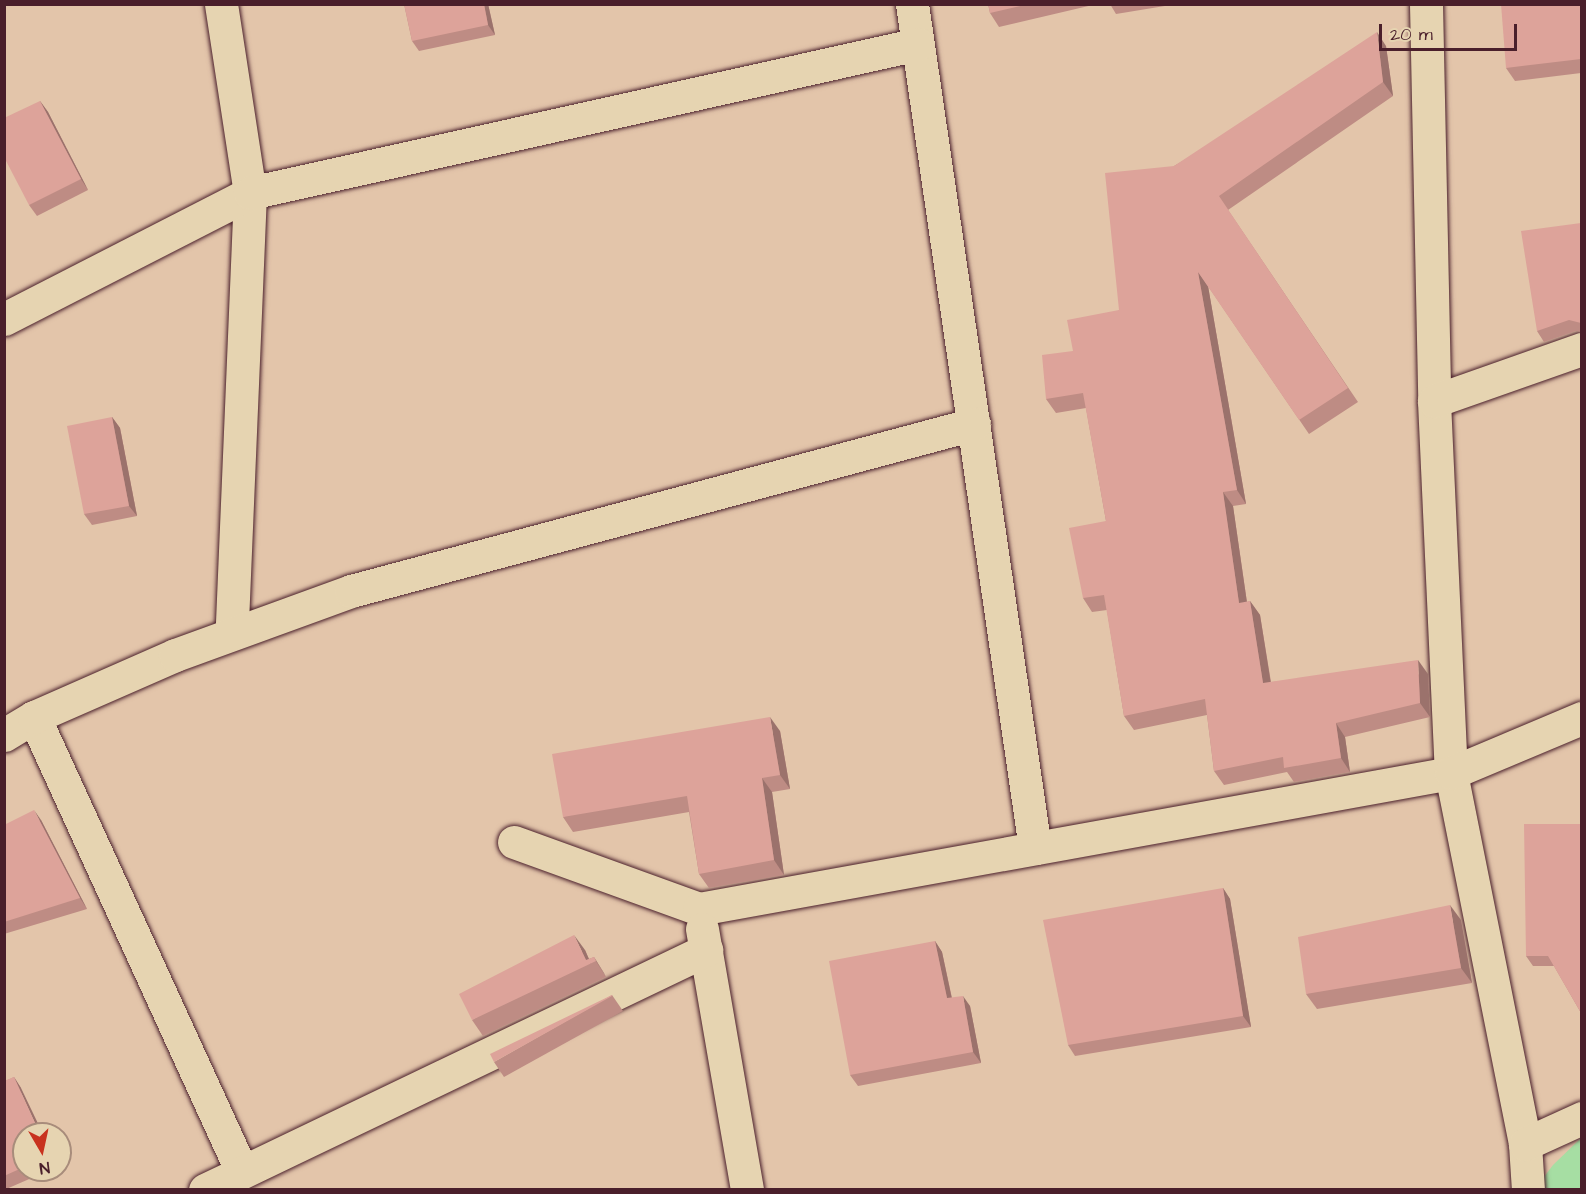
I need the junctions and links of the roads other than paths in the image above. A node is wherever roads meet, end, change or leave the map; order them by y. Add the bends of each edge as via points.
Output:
1 (221, 4) edge
2 (912, 4) edge
3 (1426, 4) edge
4 (918, 44) junction
5 (250, 193) junction
6 (4, 319) edge
7 (1581, 349) edge
8 (1434, 400) junction
9 (974, 424) junction
10 (232, 631) junction
11 (34, 717) junction
12 (1581, 718) edge
13 (4, 735) edge
14 (1450, 773) junction
15 (514, 842) dead end
16 (1035, 848) junction
17 (699, 909) junction
18 (706, 950) junction
19 (1581, 1118) edge
20 (1526, 1144) junction
21 (242, 1172) junction
22 (205, 1190) edge
23 (747, 1190) edge
24 (1528, 1190) edge

1 - 5 street
2 - 4 street
3 - 8 street
4 - 5 street
4 - 9 street
5 - 6 street
5 - 10 street
7 - 8 street
8 - 14 street
9 - 10 street via 351,591
9 - 16 street
10 - 11 street
11 - 13 street
11 - 21 street
12 - 14 street
14 - 16 street
14 - 20 street
15 - 17 street
16 - 17 street
17 - 18 street
18 - 21 street
18 - 23 street
19 - 20 street
20 - 24 street
21 - 22 street

